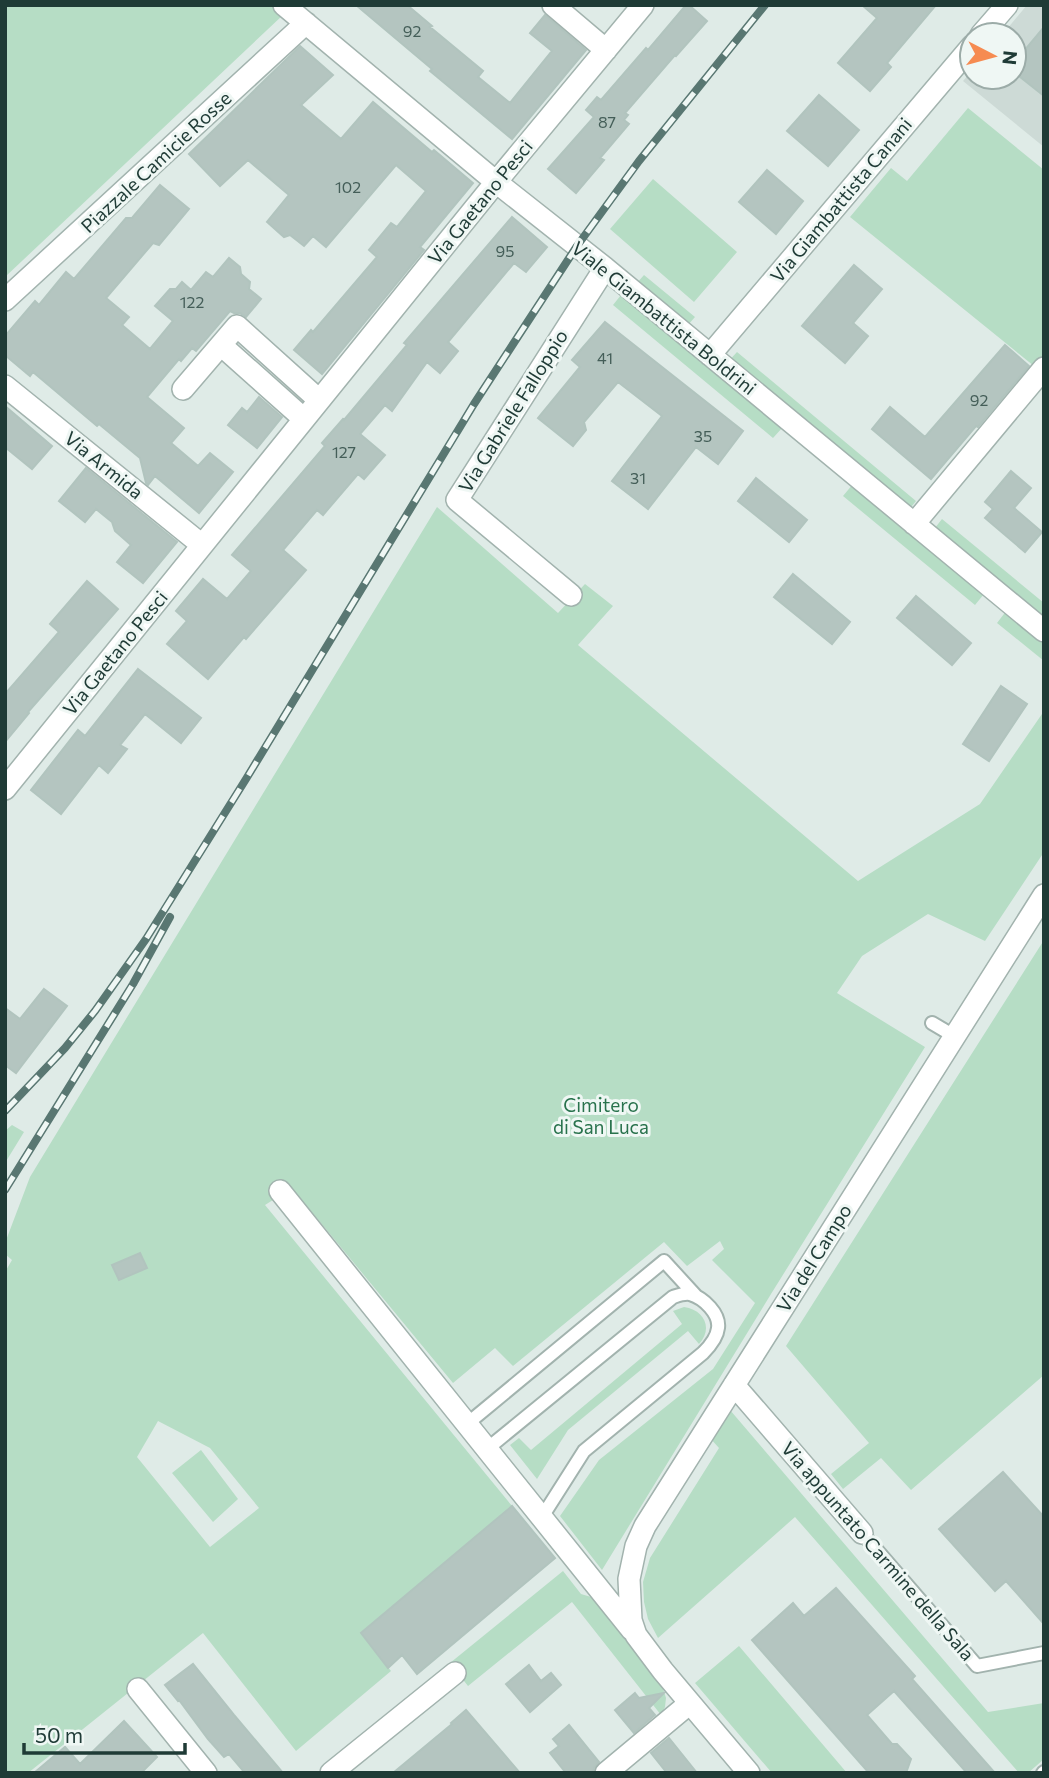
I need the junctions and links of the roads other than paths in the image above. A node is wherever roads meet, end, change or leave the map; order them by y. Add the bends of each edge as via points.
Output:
1 (284, 5) edge
2 (553, 5) edge
3 (643, 5) edge
4 (1007, 5) edge
5 (993, 21) edge
6 (306, 23) junction
7 (606, 50) junction
8 (958, 63) edge
9 (496, 182) junction
10 (605, 268) junction
11 (5, 300) edge
12 (220, 345) junction
13 (710, 355) junction
14 (1044, 368) edge
15 (5, 386) edge
16 (183, 389) dead end
17 (319, 400) junction
18 (304, 419) junction
19 (914, 524) junction
20 (202, 545) junction
21 (570, 595) dead end
22 (1044, 631) edge
23 (7, 781) edge
24 (1044, 895) edge
25 (932, 1023) dead end
26 (954, 1037) junction
27 (280, 1191) dead end
28 (696, 1297) junction
29 (734, 1385) junction
30 (467, 1424) junction
31 (487, 1449) junction
32 (542, 1517) junction
33 (862, 1533) joint
34 (636, 1634) junction
35 (1044, 1653) edge
36 (455, 1674) dead end
37 (138, 1689) dead end
38 (690, 1703) junction
39 (206, 1773) edge
40 (331, 1773) edge
41 (606, 1773) edge
42 (750, 1773) edge

1 - 6 street, Viale Giambattista Boldrini
2 - 7 street
3 - 7 street, Via Gaetano Pesci
4 - 5 street
6 - 9 street, Viale Giambattista Boldrini
6 - 11 street, Piazzale Camicie Rosse
7 - 9 street, Via Gaetano Pesci
8 - 13 street, Via Giambattista Canani
9 - 10 street, Viale Giambattista Boldrini
9 - 17 street, Via Gaetano Pesci
10 - 13 street, Viale Giambattista Boldrini
10 - 21 street, Via Gabriele Falloppio via 457,500
12 - 16 street
12 - 17 street via 237,326
12 - 18 street
13 - 19 street, Viale Giambattista Boldrini
14 - 19 street
15 - 20 street, Via Armida
17 - 18 street, Via Gaetano Pesci
18 - 20 street, Via Gaetano Pesci
19 - 22 street, Viale Giambattista Boldrini
20 - 23 street, Via Gaetano Pesci
24 - 26 street, Via del Campo
25 - 26 lane
26 - 29 street, Via del Campo
27 - 30 street, Via del Campo
28 - 30 lane via 664,1262
28 - 31 lane via 673,1297
28 - 32 lane via 716,1315 719,1325 712,1342 584,1451
29 - 33 street, Via appuntato Carmine della Sala
29 - 34 street, Via del Campo via 636,1546 628,1579
30 - 31 street, Via del Campo
31 - 32 street, Via del Campo
32 - 34 street, Via del Campo
33 - 35 lane, Via appuntato Carmine della Sala via 977,1666
34 - 38 street, Via del Campo
36 - 40 street
37 - 39 street
38 - 41 street
38 - 42 street, Via del Campo

